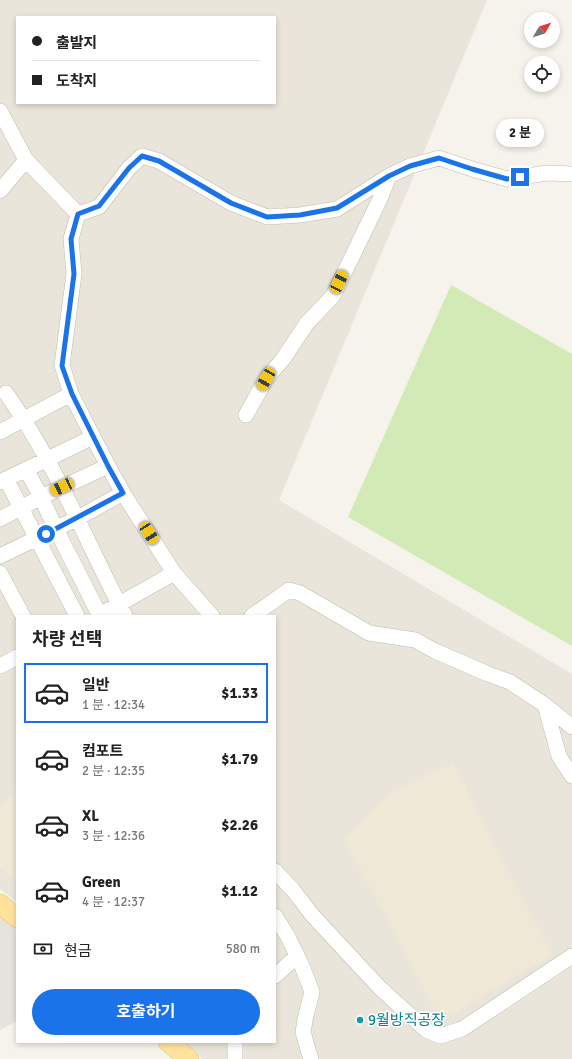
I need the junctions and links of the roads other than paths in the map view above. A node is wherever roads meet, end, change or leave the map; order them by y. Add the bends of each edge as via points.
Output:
1 (0, 111) edge
2 (26, 160) junction
3 (572, 174) edge
4 (389, 176) junction
5 (0, 191) edge
6 (78, 214) junction
7 (6, 393) dead end
8 (72, 394) junction
9 (246, 415) dead end
10 (25, 419) junction
11 (0, 432) edge
12 (93, 437) junction
13 (48, 459) junction
14 (108, 466) junction
15 (26, 470) junction
16 (3, 480) edge
17 (62, 487) junction
18 (123, 493) junction
19 (41, 497) junction
20 (21, 508) junction
21 (78, 518) junction
22 (0, 520) edge
23 (56, 529) junction
24 (37, 538) junction
25 (0, 556) edge
26 (0, 573) edge
27 (174, 573) junction
28 (122, 610) edge
29 (22, 615) edge
30 (76, 615) edge
31 (99, 615) edge
32 (103, 615) edge
33 (211, 615) edge
34 (253, 615) edge
35 (16, 658) edge
36 (0, 666) edge
37 (545, 705) junction
38 (572, 727) edge
39 (572, 776) edge
40 (276, 872) edge
41 (0, 904) edge
42 (16, 917) edge
43 (276, 918) edge
44 (297, 956) junction
45 (572, 956) edge
46 (276, 975) edge
47 (169, 1043) edge
48 (235, 1043) edge
49 (189, 1059) edge
50 (235, 1059) edge
51 (312, 1059) edge

1 - 2 street
2 - 5 street
2 - 6 street
3 - 4 street via 507,179 439,158 410,166
4 - 6 street via 337,208 300,215 267,217 231,203 159,161 142,156 129,168 99,206
4 - 9 street via 333,296 307,323 266,379
6 - 8 street via 71,239 74,274 62,366
7 - 10 street
8 - 10 street
8 - 12 street
10 - 11 street
10 - 13 street
12 - 13 street
12 - 14 street
13 - 15 street
13 - 17 street
14 - 17 street
14 - 18 street
15 - 16 street
15 - 19 street
16 - 20 street
17 - 19 street
17 - 21 street
18 - 21 street
18 - 27 street
19 - 20 street
19 - 23 street
20 - 22 street
20 - 24 street
21 - 23 street
21 - 28 street
23 - 24 street
23 - 31 street
24 - 25 street
24 - 30 street
26 - 29 street
27 - 28 street
27 - 33 street
28 - 32 street
34 - 37 street via 289,590 300,593 369,633 415,640 435,652 510,682
35 - 36 street
37 - 38 street
37 - 39 street via 559,756
40 - 45 street via 380,988 426,1030 440,1036 462,1029
41 - 42 main road
43 - 44 street
44 - 46 street
44 - 51 street via 312,992 304,1032
47 - 49 main road
48 - 50 street

